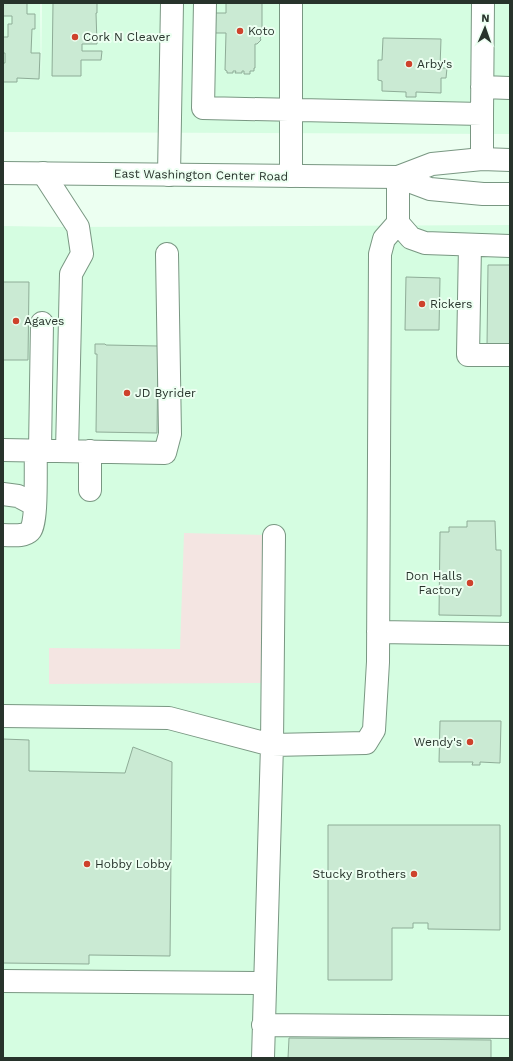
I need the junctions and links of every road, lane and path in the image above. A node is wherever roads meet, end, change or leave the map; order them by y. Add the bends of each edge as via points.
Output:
1 (172, 3) edge
2 (205, 3) edge
3 (291, 3) edge
4 (483, 3) edge
5 (482, 87) junction
6 (510, 88) edge
7 (291, 109) junction
8 (482, 114) junction
9 (482, 159) junction
10 (510, 160) edge
11 (3, 173) edge
12 (43, 173) junction
13 (169, 175) junction
14 (291, 176) junction
15 (398, 177) junction
16 (510, 194) edge
17 (398, 223) junction
18 (470, 245) junction
19 (510, 246) edge
20 (167, 254) dead end
21 (42, 323) dead end
22 (510, 355) edge
23 (3, 450) edge
24 (38, 450) junction
25 (67, 451) junction
26 (90, 451) junction
27 (90, 490) dead end
28 (3, 494) edge
29 (35, 505) junction
30 (3, 535) edge
31 (274, 536) dead end
32 (378, 632) junction
33 (510, 634) edge
34 (3, 716) edge
35 (272, 745) junction
36 (3, 981) edge
37 (264, 983) junction
38 (263, 1024) junction
39 (510, 1028) edge
40 (263, 1058) edge

1 - 13 main road
2 - 7 main road via 203,108
3 - 7 main road
4 - 5 main road
5 - 6 main road
5 - 8 main road
7 - 8 main road
7 - 14 main road
8 - 9 main road
9 - 10 main road, East Washington Center Road
9 - 15 main road, East Washington Center Road via 432,164
11 - 12 main road, East Washington Center Road
12 - 13 main road, East Washington Center Road
12 - 25 main road via 78,227 82,254 71,274
13 - 14 main road, East Washington Center Road
14 - 15 main road, East Washington Center Road
15 - 16 main road, East Washington Center Road via 430,189
15 - 17 main road
17 - 18 main road via 411,238 425,243
17 - 32 main road via 384,239 380,254
18 - 19 main road
18 - 22 main road via 468,355
20 - 26 main road via 170,434 165,453
21 - 24 main road
23 - 24 main road
24 - 25 main road
24 - 29 main road
25 - 26 main road
26 - 27 main road
28 - 29 main road via 18,496
29 - 30 main road via 33,528 29,533
31 - 35 main road
32 - 33 main road
32 - 35 main road via 374,730 366,743
34 - 35 main road via 169,718
35 - 37 main road
36 - 37 main road
37 - 38 main road
38 - 39 main road
38 - 40 main road

